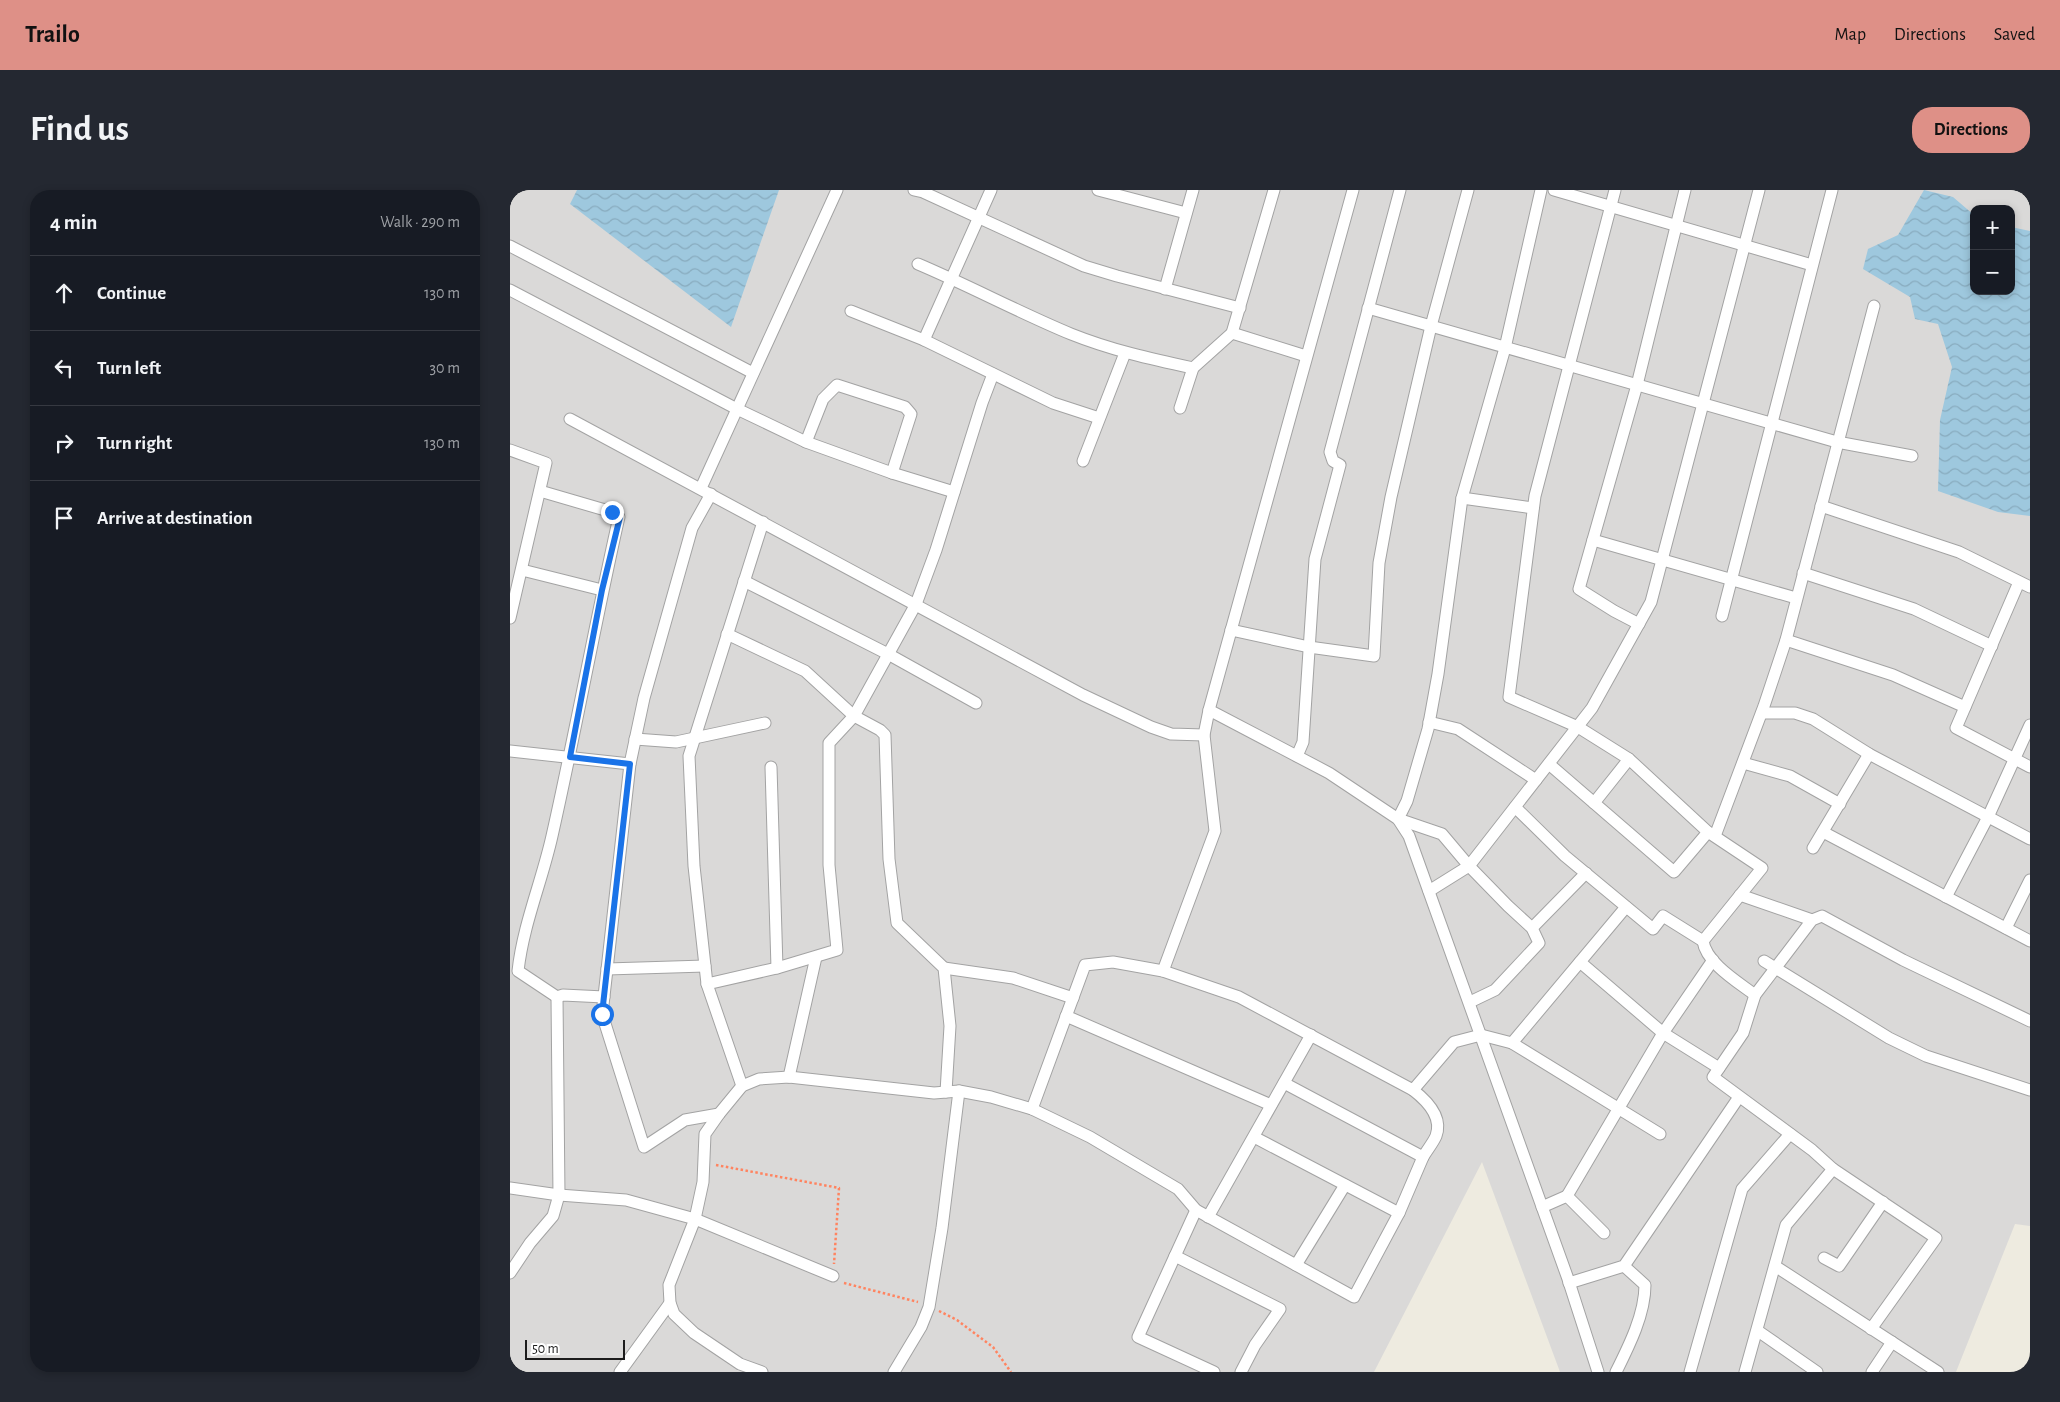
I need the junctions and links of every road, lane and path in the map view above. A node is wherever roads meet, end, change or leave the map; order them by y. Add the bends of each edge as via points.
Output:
1 (837, 190) edge
2 (914, 190) edge
3 (991, 190) edge
4 (1098, 190) edge
5 (1193, 190) edge
6 (1274, 190) edge
7 (1353, 190) edge
8 (1400, 190) edge
9 (1468, 190) edge
10 (1541, 190) edge
11 (1554, 190) edge
12 (1615, 190) edge
13 (1685, 190) edge
14 (1759, 190) edge
15 (1832, 190) edge
16 (1610, 206) junction
17 (1186, 213) junction
18 (980, 217) junction
19 (1676, 226) junction
20 (1744, 245) junction
21 (510, 246) edge
22 (918, 264) dead end
23 (1812, 265) junction
24 (952, 278) junction
25 (1165, 288) junction
26 (510, 290) edge
27 (1874, 306) dead end
28 (1240, 308) junction
29 (1368, 308) junction
30 (851, 311) dead end
31 (1431, 326) junction
32 (1232, 334) junction
33 (924, 340) junction
34 (1504, 348) junction
35 (1124, 353) junction
36 (1306, 356) junction
37 (1570, 367) junction
38 (1193, 368) junction
39 (753, 373) junction
40 (993, 374) junction
41 (1636, 386) junction
42 (1703, 404) junction
43 (1180, 408) dead end
44 (737, 409) junction
45 (1099, 418) junction
46 (570, 419) dead end
47 (1771, 424) junction
48 (806, 442) junction
49 (1837, 442) junction
50 (510, 450) edge
51 (1912, 456) dead end
52 (1083, 461) dead end
53 (892, 473) junction
54 (540, 491) junction
55 (706, 491) junction
56 (954, 492) junction
57 (1462, 498) junction
58 (1821, 506) junction
59 (1533, 508) junction
60 (763, 522) junction
61 (1593, 540) junction
62 (1662, 560) junction
63 (522, 570) junction
64 (1803, 573) junction
65 (1732, 579) junction
66 (744, 581) junction
67 (2025, 584) edge
68 (602, 590) junction
69 (1796, 598) junction
70 (916, 604) junction
71 (1722, 616) dead end
72 (510, 620) edge
73 (1639, 624) junction
74 (1231, 630) junction
75 (727, 634) junction
76 (1786, 640) junction
77 (1992, 646) junction
78 (1309, 647) junction
79 (888, 654) junction
80 (976, 703) dead end
81 (1965, 707) junction
82 (1209, 710) junction
83 (1762, 713) junction
84 (854, 716) junction
85 (1429, 722) junction
86 (765, 723) dead end
87 (2030, 725) edge
88 (1578, 728) junction
89 (1204, 735) junction
90 (635, 739) junction
91 (695, 739) junction
92 (510, 751) edge
93 (1869, 754) junction
94 (1296, 756) junction
95 (570, 757) junction
96 (2013, 758) junction
97 (1629, 759) junction
98 (1743, 763) junction
99 (630, 764) junction
100 (1549, 764) junction
101 (2030, 766) edge
102 (771, 767) dead end
103 (1536, 780) junction
104 (1594, 803) junction
105 (1840, 804) junction
106 (1515, 807) junction
107 (1988, 817) junction
108 (1398, 819) junction
109 (1823, 832) junction
110 (1711, 834) junction
111 (2030, 839) edge
112 (1814, 848) dead end
113 (1469, 866) junction
114 (1586, 873) junction
115 (2030, 880) edge
116 (1429, 892) junction
117 (1740, 895) junction
118 (1946, 897) junction
119 (1626, 906) junction
120 (1812, 920) junction
121 (1532, 928) junction
122 (2006, 928) junction
123 (1703, 941) junction
124 (2030, 941) edge
125 (816, 957) junction
126 (1713, 960) junction
127 (1764, 961) dead end
128 (1580, 962) junction
129 (705, 966) junction
130 (777, 968) junction
131 (944, 968) junction
132 (1776, 968) junction
133 (607, 969) junction
134 (1163, 970) junction
135 (707, 984) junction
136 (1755, 995) junction
137 (557, 997) junction
138 (604, 997) junction
139 (1073, 998) junction
140 (1470, 1002) junction
141 (1066, 1016) junction
142 (2030, 1021) edge
143 (1663, 1033) junction
144 (1311, 1035) junction
145 (1481, 1035) junction
146 (1512, 1043) junction
147 (1719, 1068) junction
148 (789, 1076) junction
149 (1284, 1083) junction
150 (742, 1086) junction
151 (1413, 1090) junction
152 (2030, 1090) edge
153 (958, 1091) junction
154 (946, 1092) junction
155 (1739, 1097) junction
156 (1271, 1105) junction
157 (1032, 1109) junction
158 (1617, 1109) junction
159 (719, 1114) junction
160 (1660, 1134) dead end
161 (1790, 1134) junction
162 (1254, 1136) junction
163 (1423, 1157) junction
164 (703, 1162) junction
165 (1833, 1169) junction
166 (1345, 1184) junction
167 (510, 1188) edge
168 (559, 1195) junction
169 (1567, 1196) junction
170 (1883, 1202) junction
171 (1542, 1207) junction
172 (1196, 1210) junction
173 (1399, 1213) junction
174 (1208, 1217) junction
175 (695, 1219) junction
176 (1604, 1234) dead end
177 (1175, 1256) junction
178 (1824, 1258) dead end
179 (1296, 1265) junction
180 (1624, 1266) junction
181 (1775, 1266) junction
182 (510, 1273) edge
183 (833, 1276) junction
184 (1570, 1283) junction
185 (670, 1303) junction
186 (929, 1307) junction
187 (1872, 1329) junction
188 (1758, 1331) junction
189 (1892, 1342) junction
190 (620, 1372) edge
191 (762, 1372) edge
192 (894, 1372) edge
193 (1011, 1372) edge
194 (1214, 1372) edge
195 (1241, 1372) edge
196 (1598, 1372) edge
197 (1616, 1372) edge
198 (1690, 1372) edge
199 (1745, 1372) edge
200 (1817, 1372) edge
201 (1872, 1372) edge
202 (1938, 1372) edge

1 - 39 street
2 - 18 street
3 - 18 street
4 - 17 street
5 - 17 street
6 - 28 street
7 - 36 street
8 - 29 street
9 - 31 street
10 - 34 street
11 - 16 street
12 - 16 street
13 - 19 street
14 - 20 street
15 - 23 street
16 - 19 street
16 - 37 street
17 - 25 street
18 - 24 street
18 - 25 street via 1084,266
19 - 20 street
19 - 41 street
20 - 23 street
20 - 42 street
21 - 39 street
22 - 24 street
23 - 47 street
24 - 33 street
24 - 35 street via 1071,334
25 - 28 street
26 - 44 street
27 - 49 street
28 - 32 street
29 - 31 street
29 - 78 street via 1330,452 1332,461 1340,465 1315,559
30 - 33 street
31 - 34 street
31 - 78 street via 1379,563 1374,656
32 - 36 street
32 - 38 street
33 - 40 street
34 - 37 street
34 - 57 street
35 - 38 street
35 - 45 street
36 - 74 street
37 - 41 street
37 - 59 street
38 - 43 street
39 - 44 street
40 - 45 street via 1052,402
40 - 56 street
41 - 42 street
41 - 61 street
42 - 47 street
42 - 62 street
44 - 48 street
44 - 55 street
45 - 52 street
46 - 55 street
47 - 49 street
47 - 65 street
48 - 53 street
48 - 53 street via 823,399 837,385 905,407 911,414
49 - 51 street
49 - 58 street
50 - 54 street via 546,463
53 - 56 street
54 - 63 street
54 - 68 street via 620,517
55 - 60 street
55 - 90 street via 692,528
56 - 70 street
57 - 59 street
57 - 85 street
58 - 64 street
58 - 67 street via 1958,552
59 - 88 street via 1509,697
60 - 66 street
60 - 70 street
61 - 62 street
61 - 73 street via 1579,589
62 - 65 street
62 - 73 street via 1651,602
63 - 68 street
63 - 72 street
64 - 69 street
64 - 77 street via 1914,609
65 - 69 street
65 - 71 street
66 - 75 street
66 - 79 street
67 - 77 street
68 - 95 street
69 - 76 street
70 - 79 street
70 - 89 street via 1083,695 1151,727 1171,734
73 - 88 street
74 - 78 street
74 - 82 street
75 - 84 street via 805,672
75 - 91 street
76 - 81 street via 1894,675
76 - 83 street
77 - 81 street
78 - 94 street via 1303,742
79 - 80 street
79 - 84 street
81 - 96 street via 1956,728
82 - 89 street
82 - 94 street
83 - 93 street via 1795,713 1814,719
83 - 98 street
84 - 125 street via 830,743 830,865 837,950
84 - 131 street via 880,730 886,739 889,858 896,923
85 - 103 street via 1458,730
85 - 108 street via 1407,801
86 - 91 street
87 - 96 street
88 - 97 street
88 - 100 street
89 - 134 street via 1215,831
90 - 91 street via 676,742
90 - 99 street
91 - 129 street via 688,756 689,780
92 - 95 street
93 - 105 street
93 - 107 street
94 - 108 street via 1329,773
95 - 99 street
95 - 137 street via 520,952 518,971
96 - 101 street
96 - 107 street
97 - 104 street
97 - 110 street
98 - 105 street via 1790,776
98 - 110 street
99 - 133 street
100 - 103 street
100 - 104 street
102 - 130 street
103 - 106 street
104 - 110 street via 1674,872
105 - 109 street
106 - 113 street
106 - 114 street
107 - 111 street
107 - 118 street
108 - 113 street via 1442,834
108 - 116 street via 1409,836
109 - 112 street
109 - 118 street
110 - 117 street via 1762,868
113 - 116 street
113 - 121 street
114 - 119 street
114 - 121 street
115 - 122 street
116 - 140 street
117 - 120 street
117 - 123 street
118 - 122 street
119 - 123 street via 1653,929 1663,916
119 - 128 street
120 - 132 street
120 - 142 street via 1822,916 1902,960
121 - 140 street via 1539,943 1496,990
122 - 124 street
123 - 126 street via 1704,949
125 - 130 street
125 - 148 street
126 - 136 street
126 - 143 street
127 - 132 street
128 - 143 street
128 - 146 street
129 - 133 street
129 - 135 street
130 - 135 street
131 - 139 street via 1013,978
131 - 154 street via 950,1026
132 - 136 street
132 - 152 street via 1890,1038 1926,1056
133 - 138 street
134 - 139 street via 1113,962 1085,965
134 - 144 street via 1239,997
135 - 150 street
136 - 147 street via 1743,1033
137 - 138 street
137 - 168 street
138 - 159 street via 602,1014 644,1147 685,1120
139 - 141 street
140 - 145 street
141 - 156 street
141 - 157 street
143 - 147 street
143 - 158 street
144 - 149 street
144 - 151 street
145 - 146 street
145 - 151 street via 1454,1042
145 - 171 street
146 - 158 street
147 - 155 street via 1713,1077
148 - 150 street via 759,1079
148 - 154 street
149 - 156 street
149 - 163 street
150 - 159 street
151 - 163 street via 1427,1101 1437,1118 1436,1136
153 - 154 street
153 - 157 street
153 - 186 street
155 - 161 street
155 - 180 street
156 - 162 street
157 - 172 street via 1090,1137 1178,1189
158 - 160 street
158 - 169 street
159 - 164 street via 705,1134
161 - 165 street
161 - 198 street via 1742,1189
162 - 166 street
162 - 174 street
163 - 173 street
164 - 175 street via 703,1182
164 - 183 path via 839,1188
165 - 170 street
165 - 181 street via 1786,1225
166 - 173 street
166 - 179 street
167 - 168 street
168 - 175 street via 626,1200
168 - 182 street via 553,1216
169 - 171 street
169 - 176 street
170 - 178 street via 1839,1266
170 - 187 street via 1936,1238
171 - 184 street
172 - 174 street
172 - 177 street
173 - 179 street via 1354,1297
174 - 179 street
175 - 183 street
175 - 185 street via 669,1285
177 - 194 street via 1138,1337
177 - 195 street via 1280,1309
180 - 184 street
180 - 197 street via 1645,1285 1645,1296
181 - 187 street
181 - 188 street
183 - 186 path via 835,1281 909,1298
184 - 196 street
185 - 190 street
185 - 191 street via 674,1314 694,1333 740,1364
186 - 192 street via 922,1327
186 - 193 path via 957,1320 993,1347
187 - 189 street
188 - 199 street
188 - 200 street
189 - 201 street
189 - 202 street

